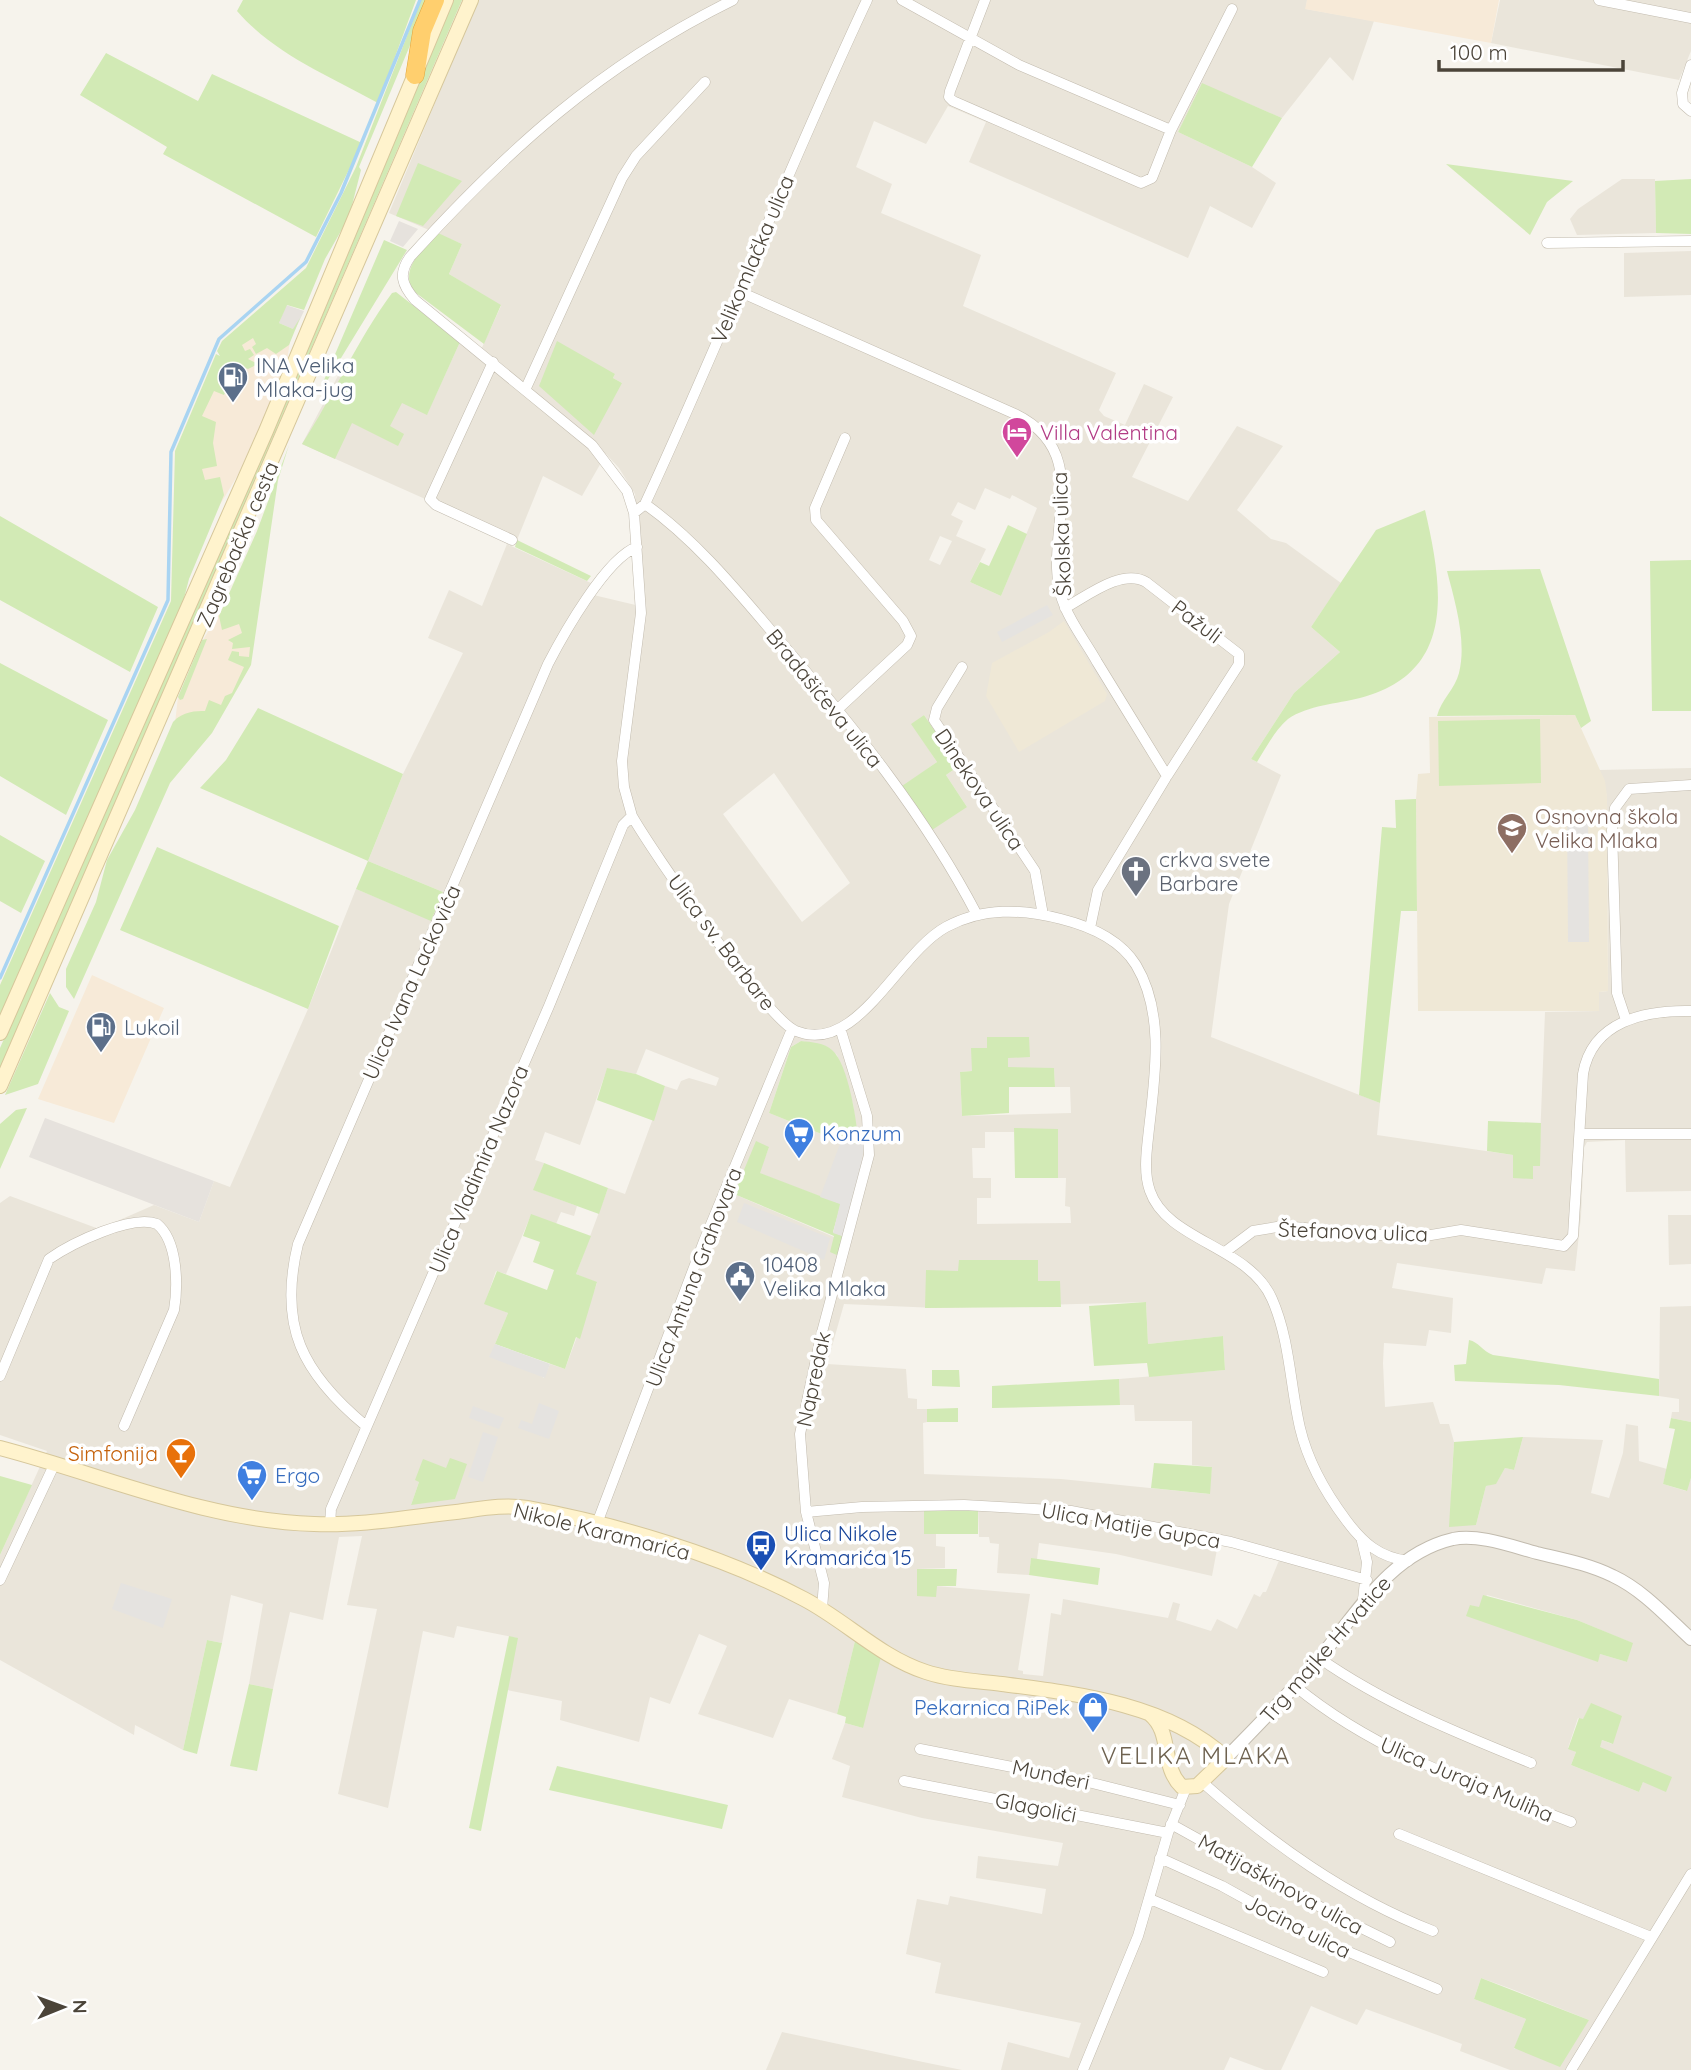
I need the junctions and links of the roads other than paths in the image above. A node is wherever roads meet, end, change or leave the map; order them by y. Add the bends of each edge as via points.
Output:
1 (435, 0) edge
2 (446, 0) edge
3 (471, 0) edge
4 (733, 0) edge
5 (867, 0) edge
6 (902, 0) edge
7 (985, 0) edge
8 (1599, 0) edge
9 (1232, 9) dead end
10 (1691, 18) edge
11 (970, 40) junction
12 (1691, 65) edge
13 (415, 75) junction
14 (705, 82) dead end
15 (1691, 111) edge
16 (1171, 130) junction
17 (1691, 241) edge
18 (1548, 243) dead end
19 (738, 291) junction
20 (493, 362) junction
21 (526, 388) junction
22 (845, 438) dead end
23 (645, 505) junction
24 (634, 513) junction
25 (512, 540) dead end
26 (636, 547) junction
27 (1065, 608) junction
28 (962, 667) dead end
29 (838, 709) junction
30 (1167, 776) junction
31 (1691, 785) edge
32 (632, 816) junction
33 (977, 915) junction
34 (1043, 915) junction
35 (1090, 928) junction
36 (1691, 1011) edge
37 (1626, 1020) junction
38 (792, 1029) junction
39 (841, 1031) junction
40 (0, 1033) edge
41 (0, 1086) edge
42 (1580, 1134) junction
43 (1691, 1134) edge
44 (1225, 1252) junction
45 (0, 1376) edge
46 (124, 1426) dead end
47 (366, 1426) junction
48 (0, 1448) edge
49 (55, 1463) junction
50 (806, 1512) junction
51 (330, 1525) junction
52 (596, 1526) junction
53 (1360, 1538) junction
54 (1408, 1560) junction
55 (0, 1580) edge
56 (1367, 1580) junction
57 (1363, 1600) junction
58 (822, 1609) junction
59 (1691, 1639) edge
60 (1319, 1658) junction
61 (1295, 1686) junction
62 (1150, 1714) junction
63 (920, 1749) dead end
64 (1226, 1758) junction
65 (1531, 1763) dead end
66 (904, 1781) dead end
67 (1202, 1782) junction
68 (1186, 1788) junction
69 (1180, 1805) junction
70 (1571, 1822) dead end
71 (1170, 1828) junction
72 (1399, 1834) dead end
73 (1160, 1858) junction
74 (1691, 1874) edge
75 (1150, 1899) junction
76 (1433, 1931) dead end
77 (1651, 1937) junction
78 (1390, 1942) dead end
79 (1323, 1972) dead end
80 (1437, 1990) dead end
81 (1083, 2070) edge
82 (1571, 2070) edge

1 - 13 highway via 422,31
2 - 13 main road, Zagrebačka cesta
3 - 41 main road, Zagrebačka cesta
4 - 20 street, Ulica sv. Barbare via 676,28 577,95 466,195 410,257 402,277 407,291
5 - 19 street, Velikomlačka ulica
6 - 11 street
7 - 11 street
8 - 10 street
9 - 16 street
11 - 16 street
11 - 16 street via 949,97 975,111 1141,183 1152,178
12 - 15 street via 1682,93 1683,104
13 - 40 main road, Zagrebačka cesta via 266,431
14 - 21 street via 636,156 622,178
17 - 18 street
19 - 23 street, Velikomlačka ulica
19 - 27 street, Školska ulica via 1015,414 1041,432 1054,452 1062,478 1059,569
20 - 21 street, Ulica sv. Barbare
20 - 25 street via 430,499
21 - 24 street, Ulica sv. Barbare via 603,457 627,491
22 - 29 street via 815,508 816,520 911,636 907,645
23 - 24 street, Velikomlačka ulica
23 - 29 street, Bradašićeva ulica via 699,550
24 - 26 street, Ulica sv. Barbare
26 - 32 street, Ulica sv. Barbare via 639,632 622,761
26 - 47 street, Ulica Ivana Lackovića via 621,556 586,600 548,664 298,1244 289,1291 299,1342 326,1386
27 - 30 street, Školska ulica
27 - 30 street, Pažuli via 1134,576 1239,654 1239,664
28 - 34 street, Dinekova ulica via 934,720 1035,871
29 - 33 street, Bradašićeva ulica via 922,825
30 - 35 street via 1098,890
31 - 37 street via 1638,787 1623,793 1615,808 1617,993
32 - 38 street, Ulica sv. Barbare via 748,981
32 - 47 street, Ulica Vladimira Nazora via 623,825
33 - 34 street via 998,911
33 - 39 street via 929,938
34 - 35 street
35 - 44 street via 1133,960 1150,996 1155,1050 1146,1161 1149,1189 1165,1213
36 - 37 street via 1651,1012
37 - 42 street via 1586,1057
38 - 39 street, Ulica sv. Barbare via 817,1035
38 - 52 street, Ulica Antuna Grahovara via 704,1241
39 - 50 street, Napredak via 867,1116 869,1155 803,1415 800,1462
42 - 43 street
42 - 44 street, Štefanova ulica via 1574,1223 1570,1242 1557,1248 1461,1230 1413,1238 1283,1226 1253,1231
44 - 53 street via 1253,1272 1270,1294 1287,1347 1308,1454 1333,1502
45 - 46 street via 49,1259 127,1223 151,1221 162,1228 170,1249 176,1295 174,1310
47 - 51 street, Ulica Vladimira Nazora via 331,1509
48 - 49 main road, Nikole Karamarića
49 - 51 main road, Nikole Karamarića via 216,1510 271,1521
49 - 55 street
50 - 56 street, Ulica Matije Gupca via 964,1506 1072,1511 1207,1536
50 - 58 street, Napredak via 824,1583
51 - 52 main road, Nikole Karamarića via 509,1507
52 - 58 main road, Nikole Karamarića via 704,1556
53 - 54 street via 1380,1553
53 - 56 street
54 - 57 street, Trg majke Hrvatice
54 - 59 street, Trg majke Hrvatice via 1439,1544 1462,1539 1487,1541 1600,1570 1641,1594
56 - 57 street
57 - 60 street, Trg majke Hrvatice
58 - 62 main road, Nikole Karamarića via 880,1650 928,1673 1055,1692
60 - 61 street, Trg majke Hrvatice
60 - 65 street via 1406,1710
61 - 64 street, Trg majke Hrvatice
61 - 70 street, Ulica Juraja Muliha via 1335,1718 1405,1757
62 - 64 main road, Nikole Karamarića via 1194,1732
62 - 68 main road via 1162,1727 1171,1773
63 - 69 street, Munđeri via 1049,1773
64 - 67 main road, Trg majke Hrvatice
66 - 71 street, Glagolići
67 - 68 main road, Trg majke Hrvatice
67 - 76 street via 1255,1828 1323,1875
68 - 69 street
69 - 71 street
71 - 73 street
71 - 78 street, Matijaškinova ulica
72 - 77 street
73 - 75 street
73 - 80 street, Jocina ulica via 1318,1939
74 - 77 street
75 - 79 street, Jocina ulica
75 - 81 street
77 - 82 street

